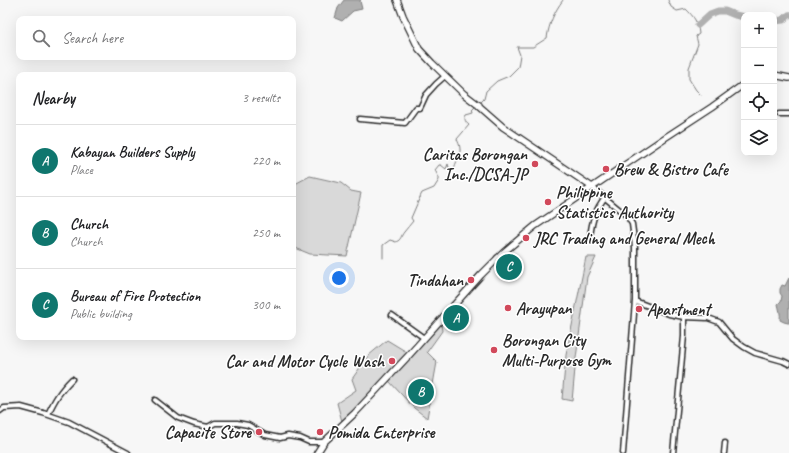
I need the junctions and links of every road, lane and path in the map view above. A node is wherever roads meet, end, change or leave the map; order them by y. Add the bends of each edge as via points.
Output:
1 (397, 0) edge
2 (445, 76) junction
3 (777, 76) edge
4 (789, 78) edge
5 (741, 86) edge
6 (779, 114) dead end
7 (789, 114) edge
8 (360, 120) dead end
9 (592, 187) junction
10 (605, 197) junction
11 (590, 237) dead end
12 (497, 258) junction
13 (503, 262) dead end
14 (636, 301) junction
15 (392, 315) dead end
16 (684, 317) junction
17 (424, 338) junction
18 (789, 364) edge
19 (72, 379) dead end
20 (155, 400) dead end
21 (0, 411) edge
22 (48, 414) junction
23 (324, 442) junction
24 (725, 443) dead end
25 (128, 453) edge
26 (317, 453) edge
27 (623, 453) edge
28 (673, 453) edge
29 (724, 453) edge

1 - 2 street via 419,49
2 - 8 street via 426,95 420,108 416,108 405,123
2 - 9 street via 513,134
3 - 4 street
5 - 9 street
6 - 7 street
9 - 10 street
9 - 12 street via 536,226
10 - 11 street via 597,207
10 - 14 street via 627,216 632,224
12 - 13 street
12 - 17 street
14 - 16 street
14 - 27 street
15 - 17 street
16 - 18 street via 708,318 719,322 733,339 744,347
16 - 28 street
17 - 23 street via 355,413
19 - 22 street via 62,389
20 - 23 street via 178,418 194,424 208,427 216,423 237,423 248,425 265,435
21 - 22 street via 21,406
22 - 25 street via 70,422
23 - 26 street
24 - 29 street

